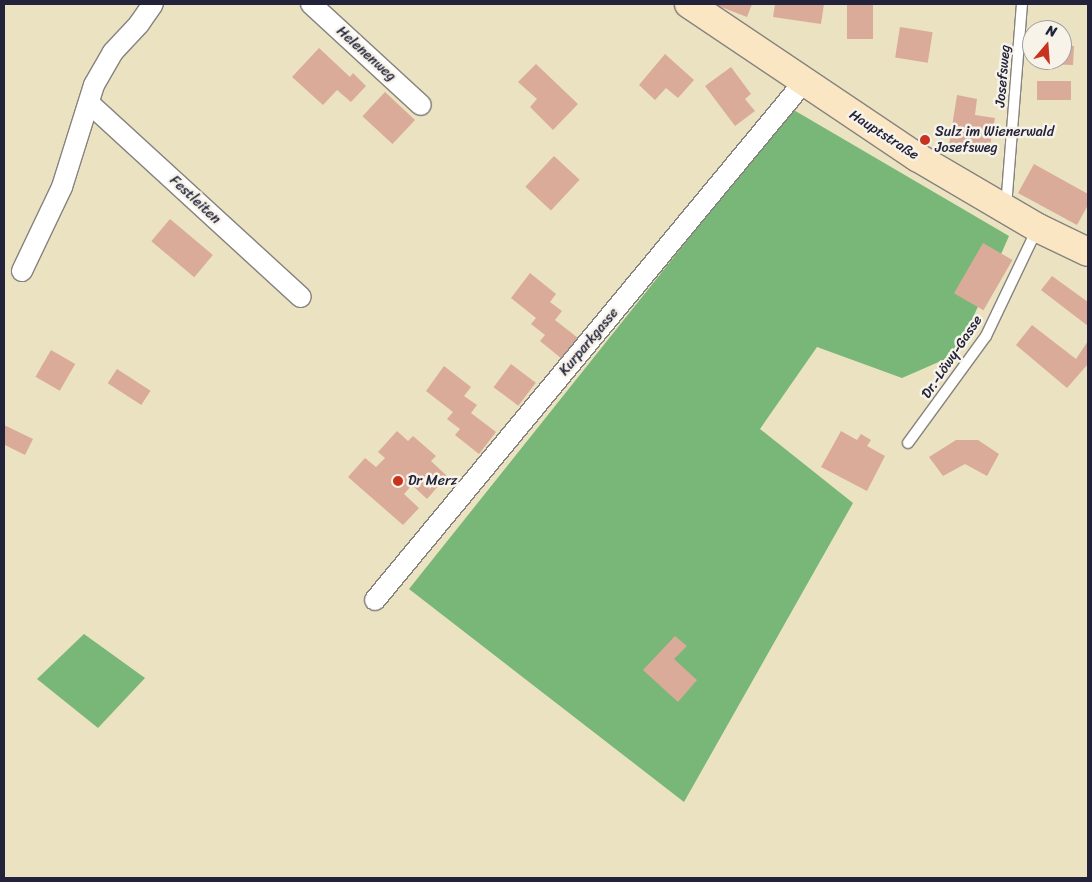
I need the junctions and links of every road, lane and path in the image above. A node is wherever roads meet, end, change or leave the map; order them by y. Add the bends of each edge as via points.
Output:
1 (153, 4) edge
2 (310, 4) edge
3 (689, 4) edge
4 (1022, 4) edge
5 (804, 83) junction
6 (89, 103) junction
7 (421, 105) dead end
8 (1006, 210) junction
9 (1038, 228) junction
10 (1088, 252) edge
11 (22, 271) dead end
12 (301, 297) dead end
13 (908, 443) dead end
14 (375, 600) dead end

1 - 6 street via 113,52 94,85
2 - 7 street, Helenenweg
3 - 5 main road, Hauptstraße
4 - 8 lane, Josefsweg
5 - 8 main road, Hauptstraße via 917,157
5 - 14 street, Kurparkgasse
6 - 11 street via 62,186
6 - 12 street, Festleiten
8 - 9 main road, Hauptstraße
9 - 10 main road, Hauptstraße
9 - 13 lane, Dr.-Löwy-Gasse via 986,336

